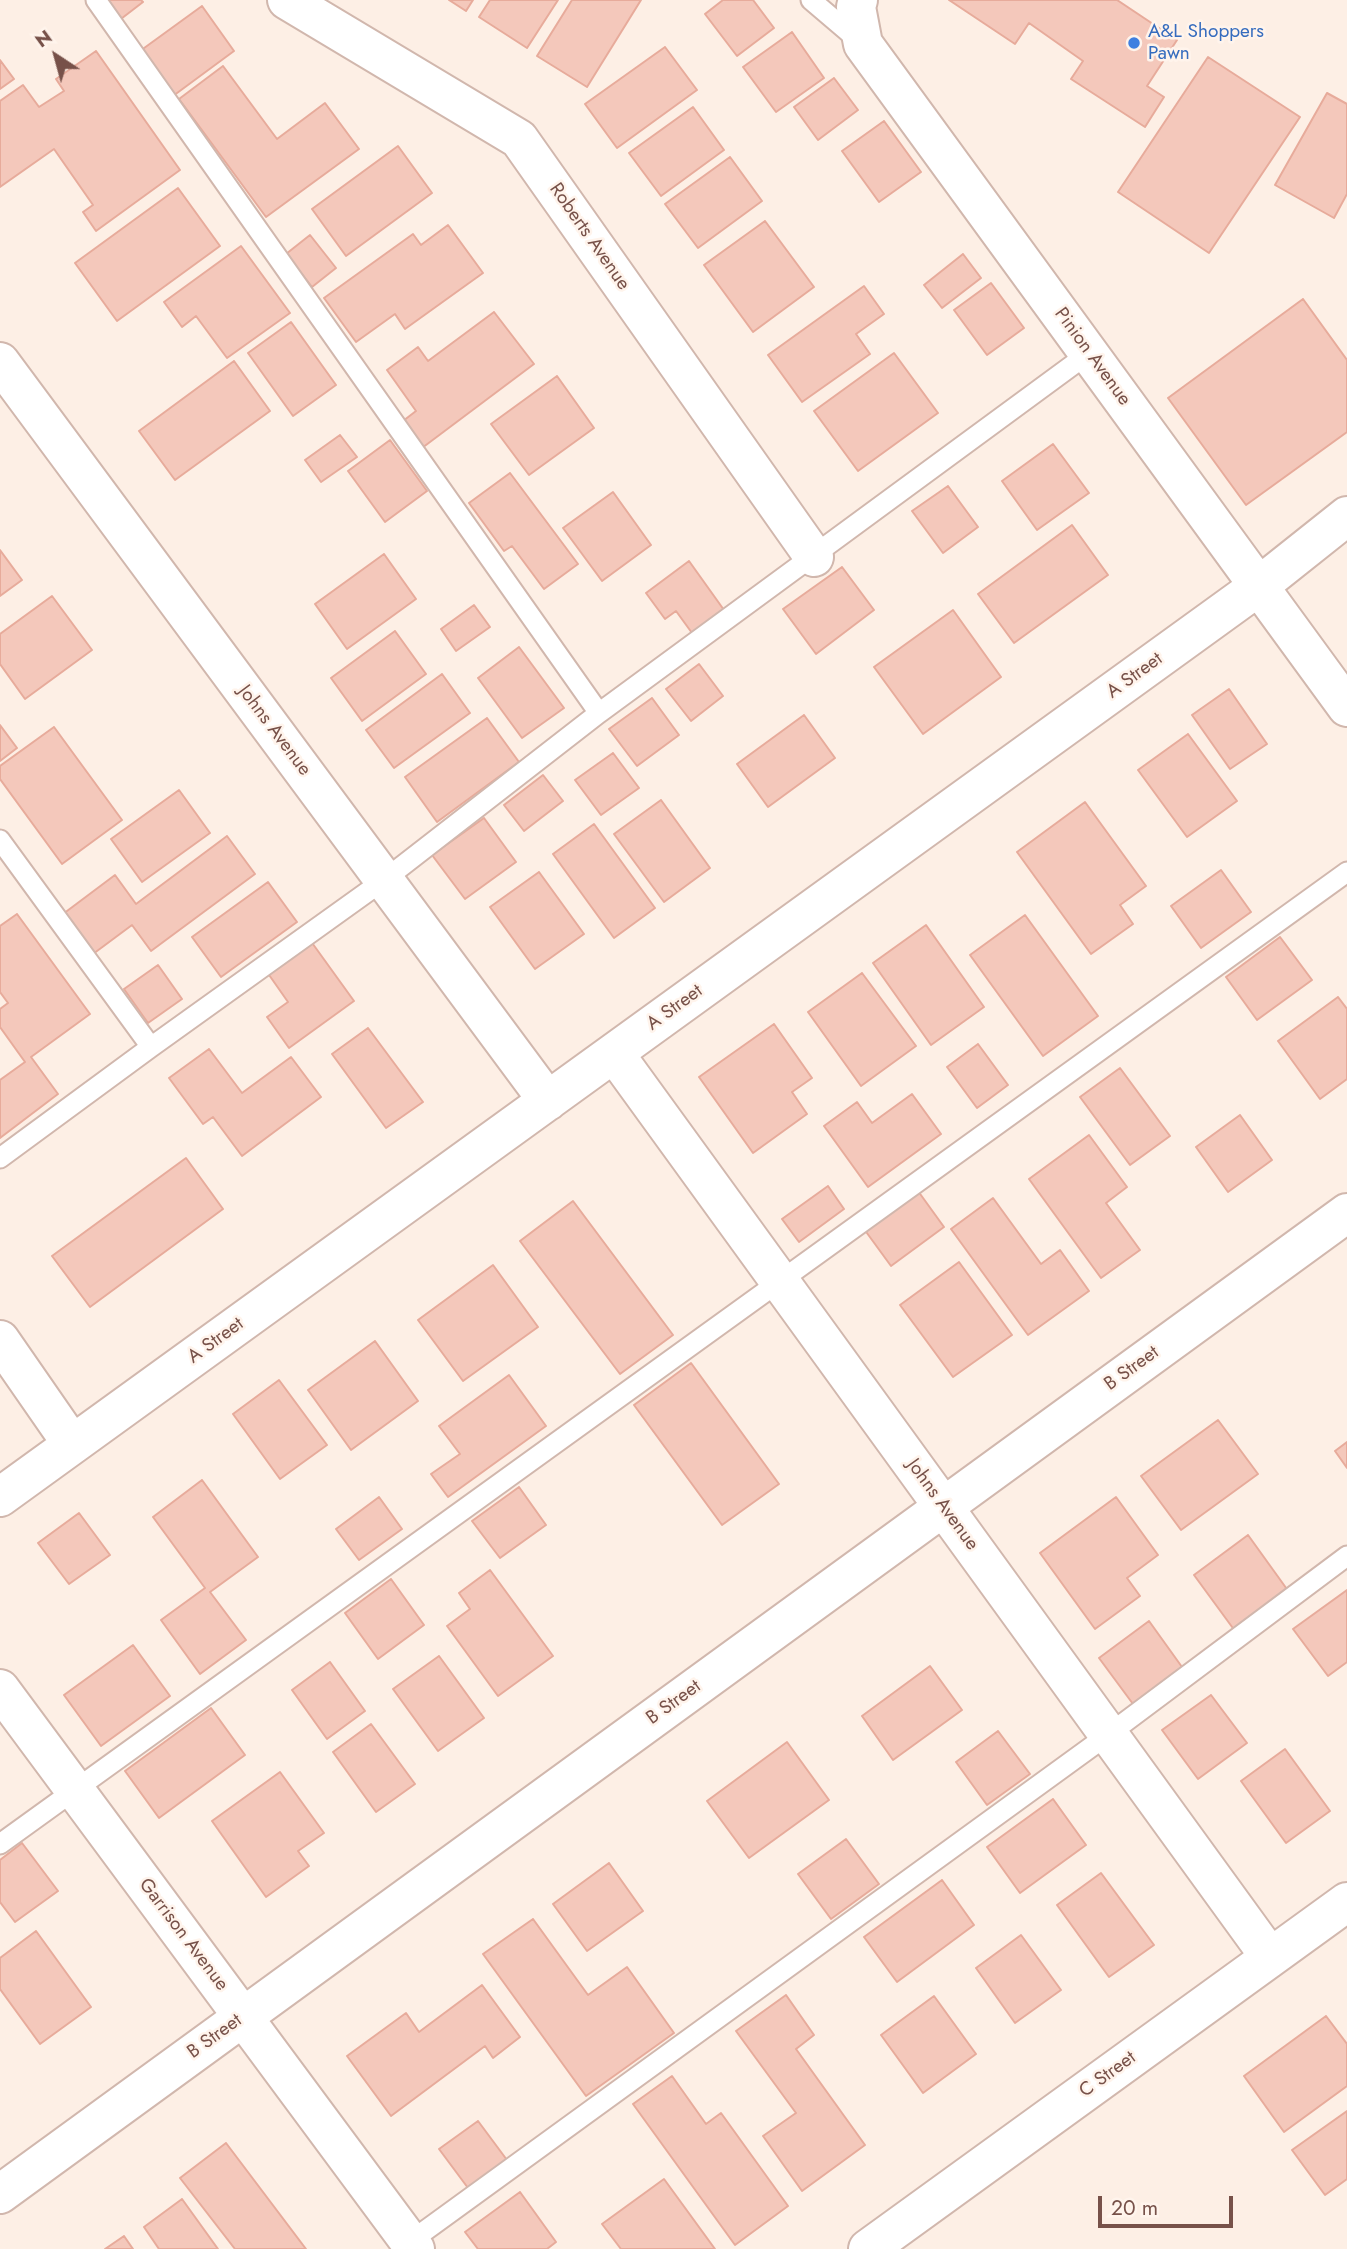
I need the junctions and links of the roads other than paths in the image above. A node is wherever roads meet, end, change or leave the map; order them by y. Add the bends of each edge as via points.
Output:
1 (96, 0) edge
2 (287, 0) edge
3 (811, 0) edge
4 (858, 0) edge
5 (863, 44) junction
6 (1089, 353) junction
7 (0, 362) edge
8 (1347, 516) edge
9 (814, 556) junction
10 (1259, 586) junction
11 (1347, 707) edge
12 (599, 713) junction
13 (0, 840) edge
14 (1347, 872) edge
15 (384, 880) junction
16 (151, 1047) junction
17 (614, 1053) junction
18 (548, 1101) junction
19 (0, 1158) edge
20 (1347, 1213) edge
21 (780, 1281) junction
22 (0, 1340) edge
23 (72, 1444) junction
24 (0, 1497) edge
25 (944, 1507) junction
26 (1347, 1556) edge
27 (0, 1689) edge
28 (1109, 1734) junction
29 (75, 1790) junction
30 (0, 1844) edge
31 (1347, 1902) edge
32 (1270, 1957) junction
33 (243, 2017) junction
34 (0, 2194) edge
35 (408, 2247) edge
36 (868, 2249) edge

1 - 12 lane
2 - 9 street, Roberts Avenue via 519,139
3 - 5 lane
4 - 5 street, Pinion Avenue
5 - 6 street, Pinion Avenue
6 - 9 lane
6 - 10 street, Pinion Avenue
7 - 15 street, Johns Avenue
8 - 10 street, A Street
9 - 12 lane
10 - 11 street, Pinion Avenue
10 - 17 street, A Street
12 - 15 lane
13 - 16 lane
14 - 21 lane
15 - 16 lane
15 - 18 street, Johns Avenue
16 - 19 lane
17 - 18 street, A Street
17 - 21 street, Johns Avenue
18 - 23 street, A Street
20 - 25 street, B Street
21 - 25 street, Johns Avenue
21 - 29 lane
22 - 23 street
23 - 24 street, A Street
25 - 28 street, Johns Avenue
25 - 33 street, B Street
26 - 28 lane
27 - 29 street, Garrison Avenue
28 - 32 street, Johns Avenue
28 - 35 lane
29 - 30 lane
29 - 33 street, Garrison Avenue
31 - 32 street, C Street
32 - 36 street, C Street
33 - 34 street, B Street
33 - 35 street, Garrison Avenue

